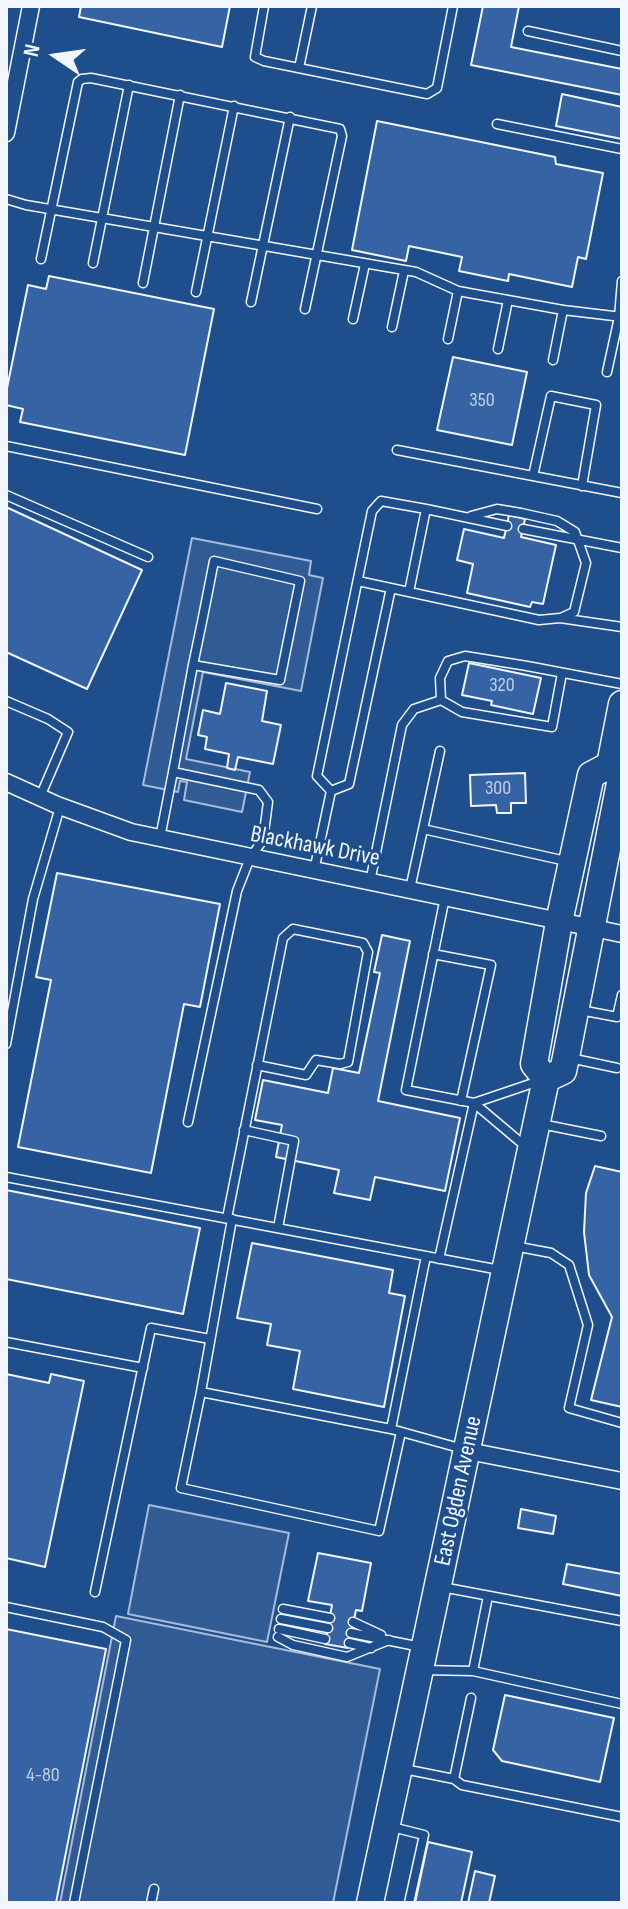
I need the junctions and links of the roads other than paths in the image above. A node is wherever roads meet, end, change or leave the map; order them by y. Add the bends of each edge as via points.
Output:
1 (31, 6) edge
2 (264, 6) edge
3 (312, 6) edge
4 (453, 6) edge
5 (528, 31) dead end
6 (622, 51) edge
7 (299, 68) junction
8 (129, 85) junction
9 (180, 95) junction
10 (234, 106) junction
11 (290, 117) junction
12 (497, 124) dead end
13 (6, 133) edge
14 (622, 149) edge
15 (6, 199) edge
16 (51, 210) junction
17 (102, 219) junction
18 (155, 227) junction
19 (208, 236) junction
20 (263, 247) junction
21 (317, 257) junction
22 (41, 259) dead end
23 (93, 263) dead end
24 (365, 264) junction
25 (404, 271) junction
26 (622, 281) edge
27 (143, 283) dead end
28 (458, 291) junction
29 (196, 292) dead end
30 (508, 300) junction
31 (251, 302) dead end
32 (305, 309) dead end
33 (563, 310) junction
34 (620, 317) edge
35 (353, 319) dead end
36 (392, 327) dead end
37 (448, 339) dead end
38 (498, 349) dead end
39 (553, 360) dead end
40 (607, 372) dead end
41 (6, 446) edge
42 (397, 450) dead end
43 (533, 476) junction
44 (582, 486) junction
45 (622, 493) edge
46 (6, 495) edge
47 (317, 509) dead end
48 (426, 509) junction
49 (465, 517) junction
50 (507, 526) dead end
51 (523, 529) dead end
52 (579, 540) junction
53 (622, 548) edge
54 (148, 557) dead end
55 (358, 581) junction
56 (391, 588) junction
57 (409, 592) junction
58 (560, 618) junction
59 (622, 627) edge
60 (193, 665) junction
61 (562, 673) junction
62 (622, 684) edge
63 (441, 700) junction
64 (6, 701) edge
65 (620, 721) edge
66 (440, 751) dead end
67 (616, 766) edge
68 (173, 772) junction
69 (8, 787) edge
70 (331, 791) junction
71 (40, 797) junction
72 (60, 807) junction
73 (423, 829) junction
74 (160, 839) junction
75 (250, 858) junction
76 (572, 862) junction
77 (314, 871) junction
78 (370, 882) junction
79 (410, 890) junction
80 (445, 897) junction
81 (559, 922) junction
82 (592, 928) junction
83 (622, 934) edge
84 (433, 954) junction
85 (622, 995) edge
86 (575, 1009) junction
87 (6, 1044) edge
88 (566, 1057) junction
89 (257, 1065) junction
90 (617, 1068) dead end
91 (546, 1079) junction
92 (461, 1101) junction
93 (474, 1103) junction
94 (188, 1122) dead end
95 (537, 1123) junction
96 (244, 1130) junction
97 (601, 1136) dead end
98 (531, 1150) junction
99 (6, 1177) edge
100 (230, 1219) junction
101 (278, 1228) junction
102 (426, 1256) junction
103 (508, 1258) junction
104 (439, 1259) junction
105 (210, 1339) junction
106 (6, 1342) edge
107 (143, 1368) junction
108 (201, 1392) junction
109 (622, 1423) edge
110 (391, 1429) junction
111 (401, 1432) junction
112 (468, 1451) junction
113 (622, 1481) edge
114 (439, 1586) junction
115 (95, 1592) dead end
116 (488, 1596) junction
117 (6, 1607) edge
118 (330, 1618) dead end
119 (622, 1621) edge
120 (353, 1622) dead end
121 (328, 1628) dead end
122 (351, 1633) dead end
123 (325, 1639) dead end
124 (389, 1640) junction
125 (349, 1643) dead end
126 (371, 1648) junction
127 (423, 1659) junction
128 (473, 1671) junction
129 (471, 1698) dead end
130 (622, 1704) edge
131 (400, 1768) junction
132 (454, 1779) junction
133 (622, 1817) edge
134 (387, 1826) junction
135 (154, 1889) dead end
136 (74, 1903) edge
137 (151, 1903) edge
138 (370, 1903) edge
139 (409, 1903) edge

1 - 13 street
2 - 7 lane via 255,57
3 - 7 lane
4 - 7 lane via 437,88 431,94
5 - 6 lane
8 - 9 lane
8 - 16 lane via 91,78 78,82
8 - 17 lane
9 - 10 lane
9 - 18 lane
10 - 11 lane
10 - 19 lane
11 - 20 lane
11 - 21 lane via 342,132
12 - 14 lane
15 - 16 lane
16 - 17 lane
16 - 22 lane
17 - 18 lane
17 - 23 lane
18 - 19 lane
18 - 27 lane
19 - 20 lane
19 - 29 lane
20 - 21 lane
20 - 31 lane
21 - 24 lane
21 - 32 lane
24 - 25 lane
24 - 35 lane
25 - 28 lane
25 - 36 lane
26 - 34 lane
28 - 30 lane
28 - 37 lane
30 - 33 lane
30 - 38 lane
33 - 34 lane
33 - 39 lane
34 - 40 lane
41 - 47 lane
42 - 43 lane
43 - 44 lane
43 - 44 lane via 551,396 596,405
44 - 45 lane
46 - 54 lane
48 - 49 lane
48 - 55 lane via 381,501 372,511
48 - 57 lane
49 - 50 lane
49 - 52 lane via 497,509 521,513 557,521
51 - 52 lane
52 - 53 lane
52 - 58 lane via 586,563 581,590 574,612
55 - 56 lane
55 - 70 lane via 317,776
56 - 57 lane
56 - 70 lane via 349,784
57 - 58 lane via 539,620
58 - 59 lane
60 - 60 lane via 214,561 300,581 280,680
60 - 68 lane
61 - 62 lane
61 - 63 lane via 465,656 448,661 440,678
61 - 63 lane via 552,727 462,712
63 - 78 lane via 414,709 402,725
64 - 71 lane via 68,732
65 - 67 main road, East Ogden Avenue
66 - 73 lane
67 - 76 main road, East Ogden Avenue via 591,775
67 - 82 main road, East Ogden Avenue via 621,778
68 - 74 lane
68 - 75 lane via 259,790 268,802 263,840
69 - 71 street, Blackhawk Drive
70 - 77 lane
71 - 72 street, Blackhawk Drive
72 - 74 street, Blackhawk Drive
72 - 87 lane via 33,899
73 - 76 lane
73 - 79 lane
74 - 75 street, Blackhawk Drive
75 - 77 street, Blackhawk Drive
75 - 94 lane via 237,891
76 - 81 main road, East Ogden Avenue
77 - 78 street, Blackhawk Drive
78 - 79 street, Blackhawk Drive
79 - 80 street, Blackhawk Drive
80 - 81 street, Blackhawk Drive
80 - 84 lane
81 - 82 street, Blackhawk Drive
81 - 91 main road, East Ogden Avenue via 534,1064
82 - 83 street, Blackhawk Drive
82 - 86 main road, East Ogden Avenue
84 - 92 lane via 406,1090
84 - 92 lane via 491,965
85 - 86 lane via 617,1017
86 - 88 main road, East Ogden Avenue
88 - 90 lane
88 - 91 main road via 563,1071
89 - 89 lane via 283,938 293,929 363,943 368,952 348,1062 316,1060 306,1075
89 - 96 lane
91 - 93 lane
91 - 95 main road, East Ogden Avenue
92 - 93 lane
93 - 98 lane
93 - 104 lane
95 - 97 lane
95 - 98 main road, East Ogden Avenue
96 - 100 lane
96 - 101 lane via 294,1141
98 - 103 main road, East Ogden Avenue
99 - 100 lane
100 - 101 lane
100 - 105 lane
101 - 102 lane
102 - 104 lane
102 - 110 lane
103 - 104 lane
103 - 109 lane via 551,1253 569,1265 588,1325 569,1408
103 - 112 main road, East Ogden Avenue
105 - 107 lane via 151,1328
105 - 108 lane
106 - 107 lane
107 - 115 lane
108 - 110 lane
108 - 111 lane via 181,1488 379,1531
110 - 111 lane
111 - 112 lane
112 - 113 street
112 - 114 main road, East Ogden Avenue
114 - 116 lane
114 - 127 main road, East Ogden Avenue
116 - 119 lane
116 - 128 lane
117 - 136 lane via 103,1627 126,1640
118 - 121 lane via 282,1614
120 - 124 lane
122 - 124 lane
123 - 126 lane via 278,1633 293,1645 347,1657
124 - 126 lane
124 - 127 lane
125 - 126 lane
127 - 128 lane
127 - 131 main road, East Ogden Avenue
128 - 130 lane
129 - 132 lane
131 - 132 lane
131 - 134 main road, East Ogden Avenue
132 - 133 lane via 462,1785
134 - 138 main road, East Ogden Avenue
134 - 139 lane via 424,1835
135 - 137 lane

